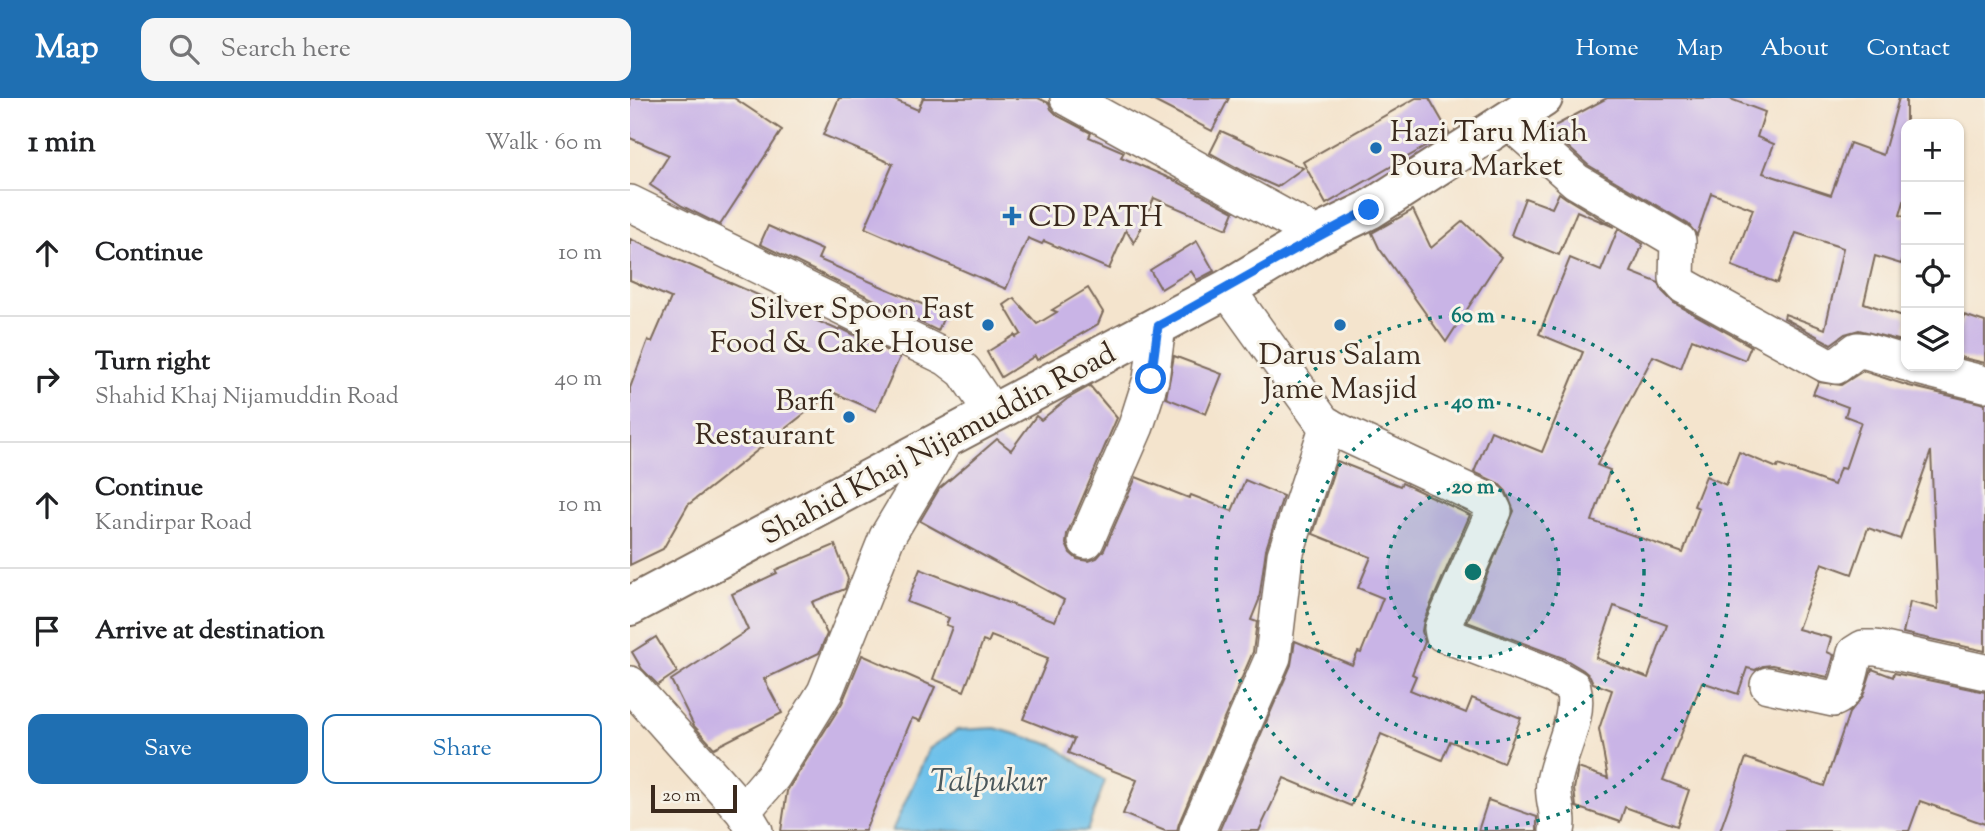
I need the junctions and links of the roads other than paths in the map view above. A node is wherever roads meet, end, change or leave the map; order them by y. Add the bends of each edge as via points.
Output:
1 (1069, 98) edge
2 (1543, 98) edge
3 (1508, 121) junction
4 (630, 203) edge
5 (1317, 236) junction
6 (1227, 289) junction
7 (1158, 326) junction
8 (1901, 362) edge
9 (1934, 371) edge
10 (1985, 384) edge
11 (993, 414) junction
12 (1328, 425) junction
13 (945, 440) junction
14 (1086, 541) dead end
15 (630, 606) edge
16 (1985, 673) edge
17 (630, 684) edge
18 (1768, 685) dead end
19 (754, 823) edge
20 (1197, 831) edge
21 (1557, 831) edge

1 - 5 street
2 - 3 main road, Shahid Khaj Nijamuddin Road
3 - 5 main road, Shahid Khaj Nijamuddin Road via 1369,210
3 - 8 street via 1576,181 1678,241 1677,278 1684,286 1825,364 1836,366 1857,350
4 - 11 street via 947,358 964,371
5 - 6 main road, Shahid Khaj Nijamuddin Road
6 - 7 main road, Shahid Khaj Nijamuddin Road
6 - 12 street
7 - 11 main road, Shahid Khaj Nijamuddin Road
7 - 14 street via 1151,379 1136,426
9 - 10 street
11 - 13 main road, Shahid Khaj Nijamuddin Road
12 - 20 street via 1284,555 1273,657
12 - 21 street via 1493,505 1443,634 1573,687 1577,702 1553,784
13 - 15 main road, Shahid Khaj Nijamuddin Road
13 - 19 street via 887,537 825,692 774,776
16 - 18 street via 1863,648 1856,653 1840,697
17 - 19 street

